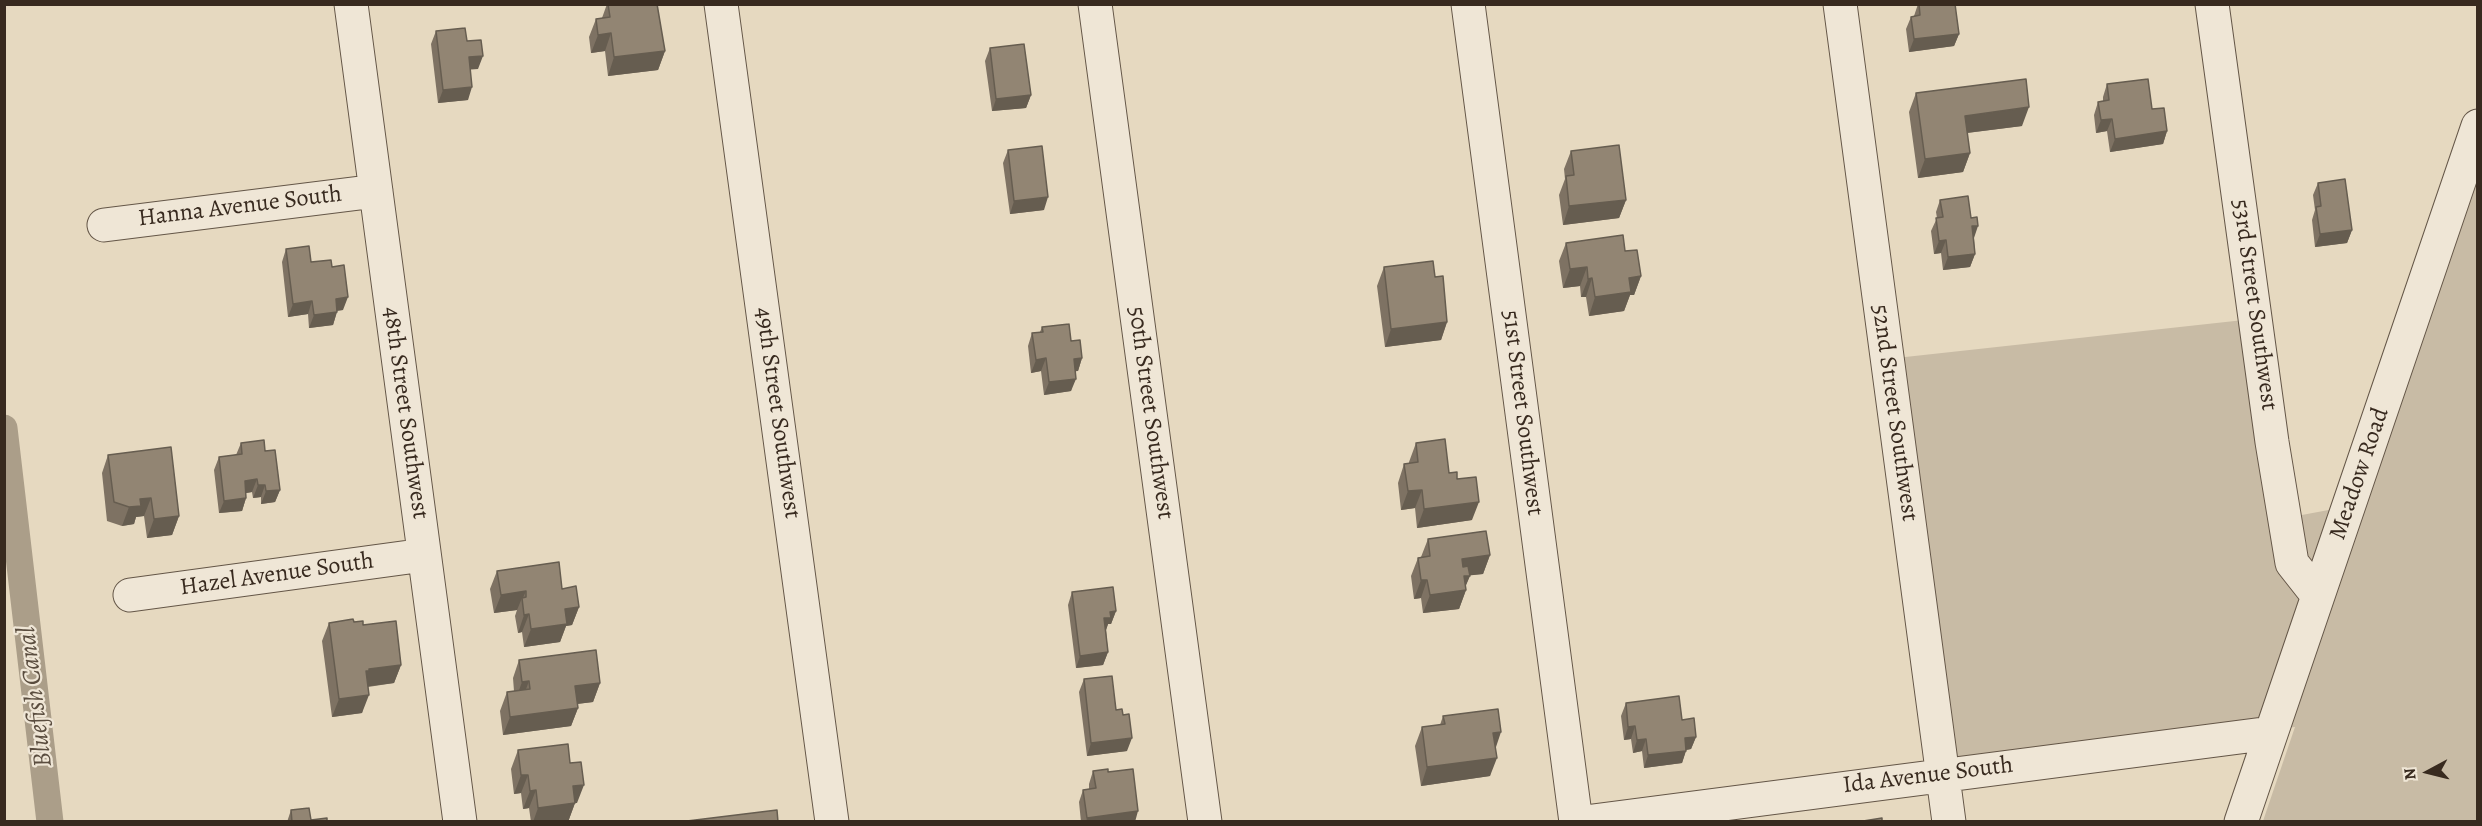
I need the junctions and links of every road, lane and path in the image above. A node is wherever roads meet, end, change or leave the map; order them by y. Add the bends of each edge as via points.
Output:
1 (721, 4) edge
2 (1095, 4) edge
3 (1468, 4) edge
4 (1840, 4) edge
5 (2212, 4) edge
6 (356, 5) edge
7 (2478, 126) edge
8 (376, 191) junction
9 (104, 225) dead end
10 (424, 555) junction
11 (130, 595) dead end
12 (2318, 596) junction
13 (2271, 733) junction
14 (1943, 774) junction
15 (460, 822) edge
16 (832, 822) edge
17 (1205, 822) edge
18 (1576, 822) edge
19 (1585, 822) edge
20 (1949, 822) edge
21 (2241, 822) edge

1 - 16 street, 49th Street Southwest
2 - 17 street, 50th Street Southwest
3 - 18 street, 51st Street Southwest
4 - 14 street, 52nd Street Southwest
5 - 12 street, 53rd Street Southwest via 2292,563
6 - 8 street, 48th Street Southwest
7 - 12 street, Meadow Road
8 - 9 street, Hanna Avenue South
8 - 10 street, 48th Street Southwest
10 - 11 street, Hazel Avenue South
10 - 15 street, 48th Street Southwest
12 - 13 street, Meadow Road
13 - 14 street, Ida Avenue South
13 - 21 street, Meadow Road
14 - 19 street, Ida Avenue South
14 - 20 street, 52nd Street Southwest

